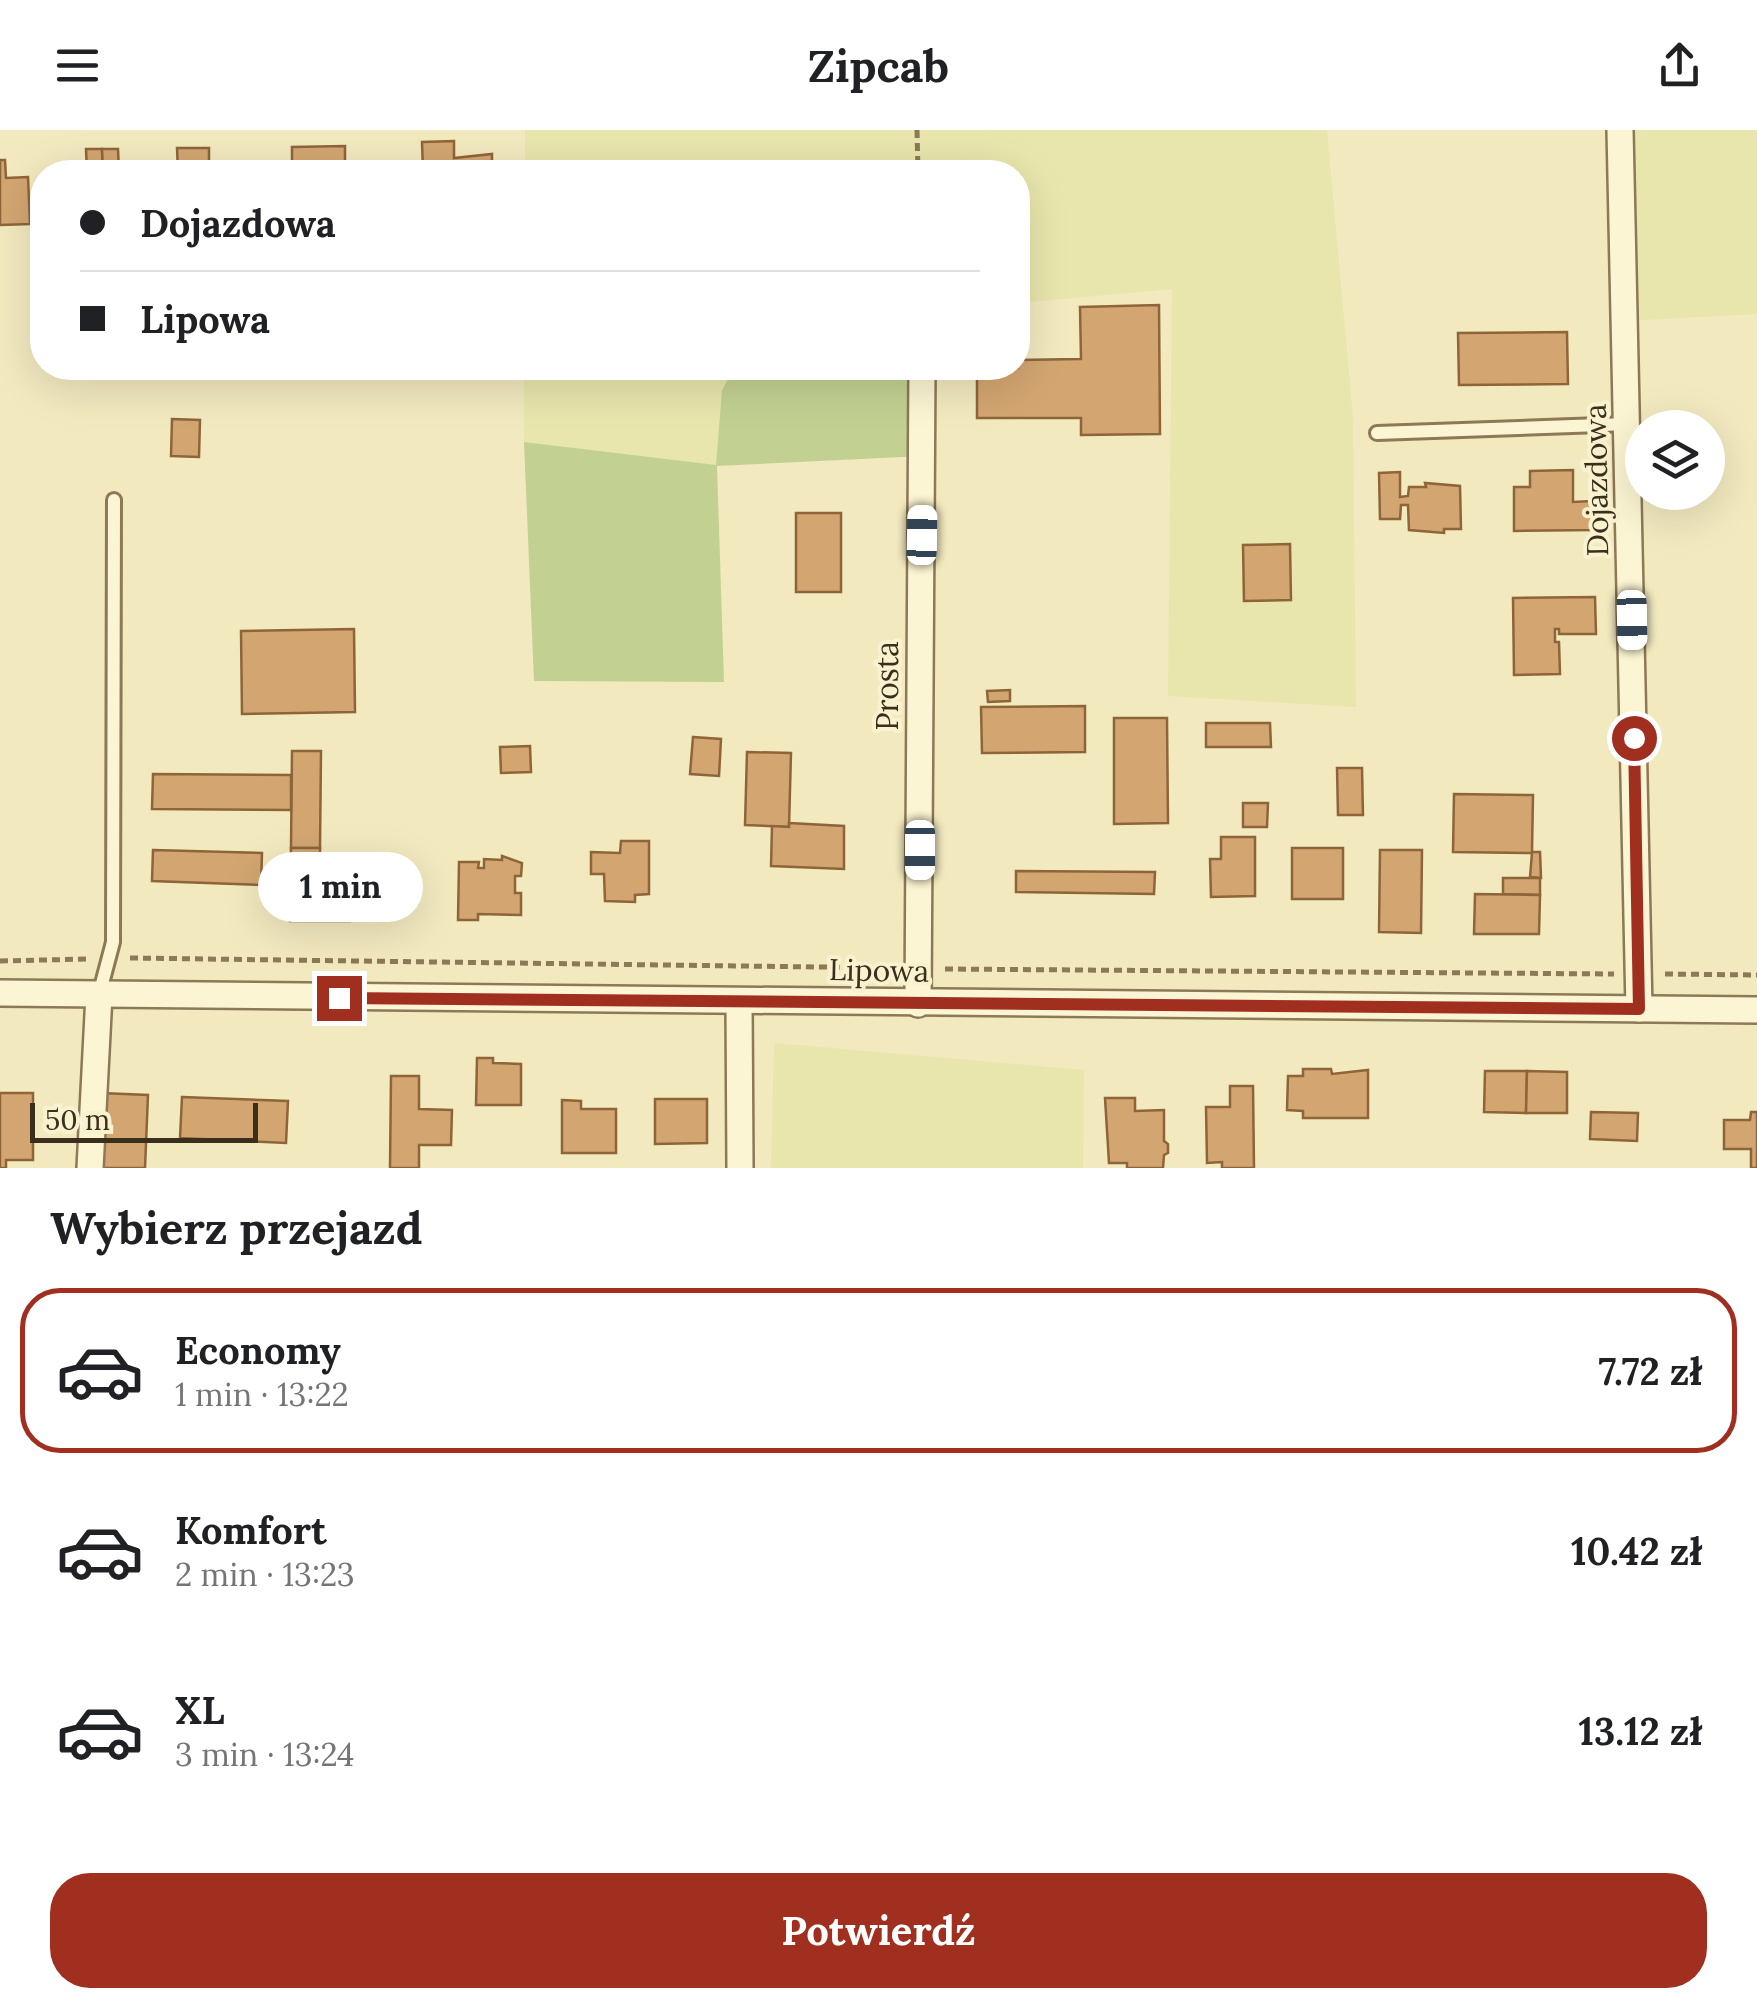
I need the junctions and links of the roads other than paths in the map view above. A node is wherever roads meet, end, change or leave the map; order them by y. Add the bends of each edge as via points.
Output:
1 (1620, 130) edge
2 (922, 380) edge
3 (1628, 410) edge
4 (1625, 424) edge
5 (1377, 434) dead end
6 (114, 500) dead end
7 (1630, 510) edge
8 (0, 993) edge
9 (99, 995) junction
10 (739, 1002) junction
11 (918, 1004) junction
12 (1639, 1009) junction
13 (1757, 1010) edge
14 (90, 1168) edge
15 (740, 1168) edge

1 - 3 street, Dojazdowa
2 - 11 street, Prosta
4 - 5 lane
6 - 9 lane via 114,942
7 - 12 street, Dojazdowa
8 - 9 street, Lipowa
9 - 10 street, Lipowa
9 - 14 street
10 - 11 street, Lipowa
10 - 15 street
11 - 12 street, Lipowa
12 - 13 street, Lipowa

